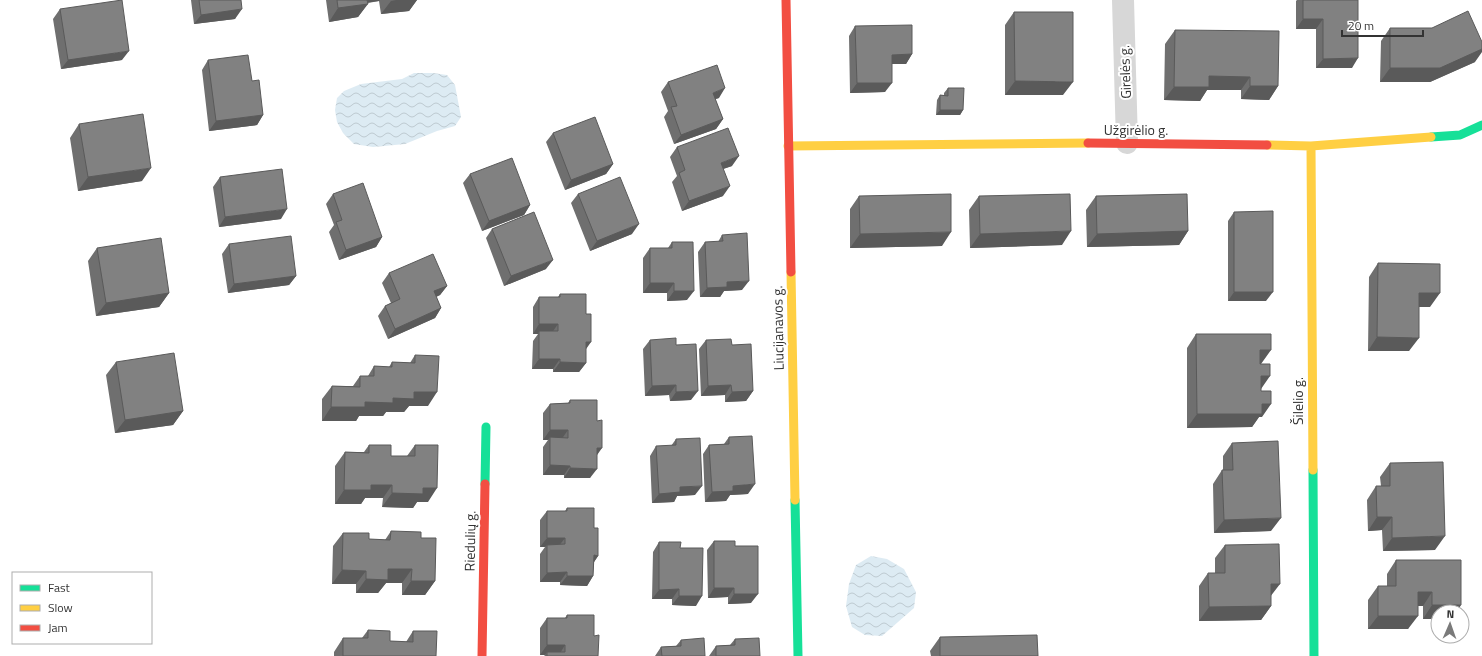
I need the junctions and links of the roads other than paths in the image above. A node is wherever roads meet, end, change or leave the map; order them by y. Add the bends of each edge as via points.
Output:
1 (786, 0) edge
2 (1122, 0) edge
3 (1482, 126) edge
4 (1127, 143) junction
5 (788, 146) junction
6 (1311, 146) junction
7 (486, 427) dead end
8 (482, 656) edge
9 (798, 656) edge
10 (1314, 656) edge

1 - 5 street, Liucijanavos g.
2 - 4 street, Girelės g.
3 - 6 street, Užgirėlio g. via 1460,135
4 - 5 street, Užgirėlio g.
4 - 6 street, Užgirėlio g.
5 - 9 street, Liucijanavos g.
6 - 10 street, Šilelio g.
7 - 8 street, Riedulių g.

